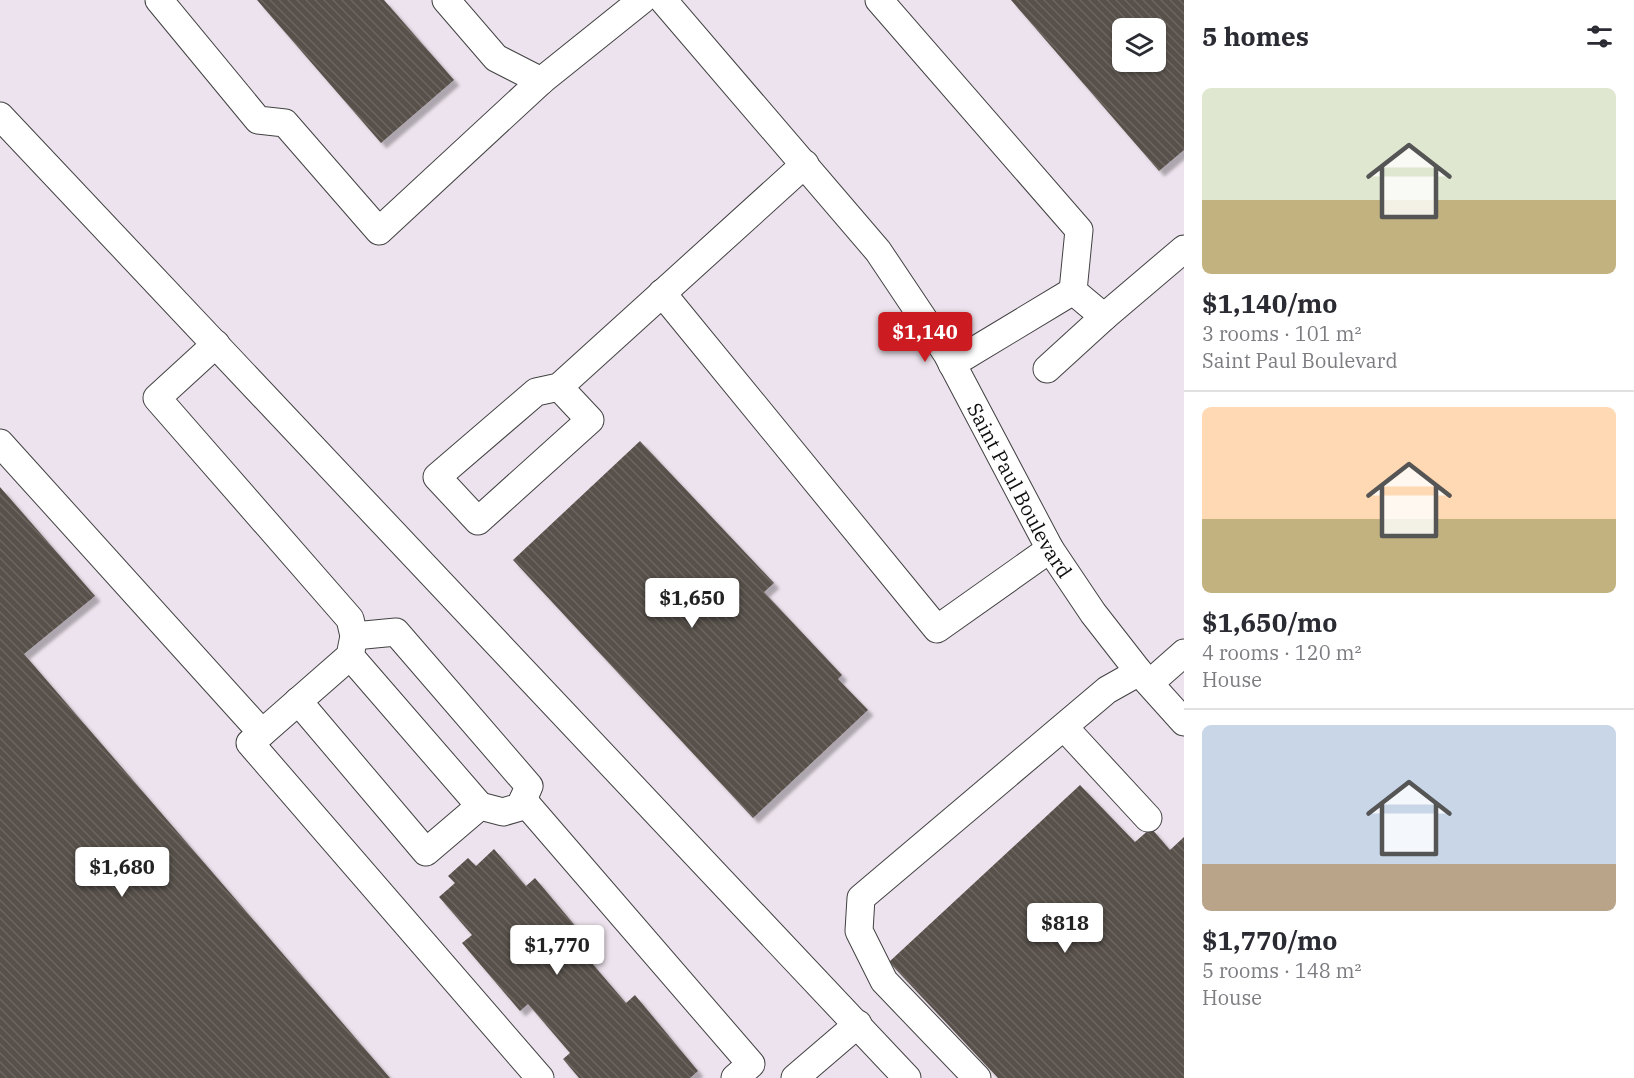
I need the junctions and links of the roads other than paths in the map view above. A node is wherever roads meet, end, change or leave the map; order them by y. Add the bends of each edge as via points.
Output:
1 (159, 0) edge
2 (446, 0) edge
3 (642, 0) edge
4 (663, 0) edge
5 (879, 0) edge
6 (541, 81) junction
7 (0, 116) edge
8 (805, 164) junction
9 (1184, 249) edge
10 (1073, 291) junction
11 (662, 293) junction
12 (1104, 318) junction
13 (216, 344) junction
14 (952, 364) junction
15 (1047, 369) dead end
16 (559, 387) junction
17 (0, 444) edge
18 (1050, 549) junction
19 (352, 646) junction
20 (1184, 653) edge
21 (1144, 678) junction
22 (298, 701) junction
23 (1184, 722) edge
24 (1064, 727) junction
25 (262, 733) junction
26 (523, 800) junction
27 (480, 806) junction
28 (1148, 818) dead end
29 (858, 1024) junction
30 (892, 1073) edge
31 (540, 1078) edge
32 (735, 1078) edge
33 (795, 1078) edge
34 (977, 1078) edge

1 - 6 street via 258,120 285,123 379,231
2 - 6 street via 496,58
3 - 6 street
4 - 8 street, Saint Paul Boulevard
5 - 10 street via 1079,230
7 - 13 street
8 - 11 street
8 - 14 street, Saint Paul Boulevard via 878,252
9 - 12 street
10 - 12 street
10 - 14 street
11 - 16 street
11 - 18 street via 937,629
12 - 15 street
13 - 19 street via 157,398 350,619
13 - 29 street
14 - 18 street, Saint Paul Boulevard
16 - 16 street via 590,420 478,521 437,477 536,392
17 - 25 street
18 - 21 street, Saint Paul Boulevard
19 - 22 street
19 - 26 street via 396,632 529,786
19 - 27 street
20 - 21 street
21 - 23 street, Saint Paul Boulevard
21 - 24 street via 1107,690
22 - 25 street
22 - 27 street via 426,852
24 - 28 street
24 - 34 street via 861,898 859,931 884,981
25 - 31 street via 250,743
26 - 27 street via 520,807 503,812
26 - 32 street via 751,1064
29 - 30 street
29 - 33 street

